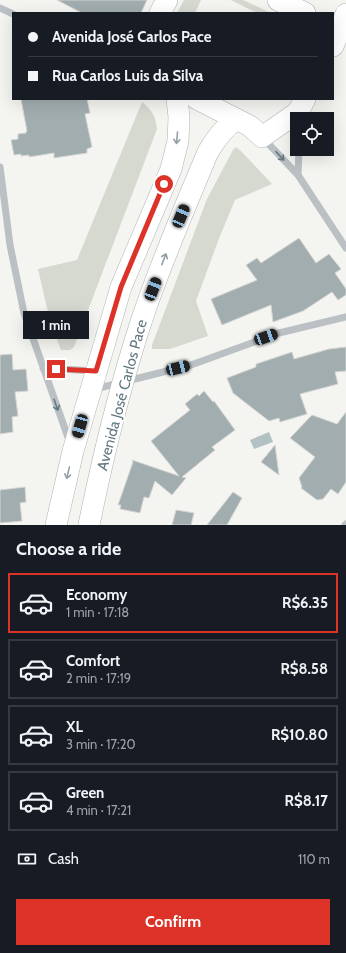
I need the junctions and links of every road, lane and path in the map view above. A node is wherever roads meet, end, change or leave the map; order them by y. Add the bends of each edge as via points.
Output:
1 (167, 0) edge
2 (278, 0) edge
3 (338, 0) edge
4 (346, 4) edge
5 (0, 8) edge
6 (161, 12) edge
7 (303, 12) edge
8 (12, 14) edge
9 (177, 100) edge
10 (198, 100) edge
11 (301, 110) edge
12 (236, 119) junction
13 (262, 137) junction
14 (299, 156) edge
15 (0, 167) edge
16 (298, 175) junction
17 (346, 248) edge
18 (346, 317) edge
19 (43, 368) junction
20 (93, 380) junction
21 (124, 382) junction
22 (73, 451) junction
23 (56, 525) edge
24 (89, 525) edge

1 - 6 main road
2 - 7 main road
3 - 4 main road
5 - 8 street
9 -> 20 main road, Avenida José Carlos Pace via 178,141 171,169 121,287
10 - 12 main road
11 - 13 main road
12 - 13 main road via 250,126
21 -> 12 main road, Avenida José Carlos Pace via 142,318 208,152 225,128
13 -> 16 street
14 - 16 street
15 - 19 street via 10,245 24,313
16 - 17 street
18 - 21 street via 279,333 191,365
19 - 20 street
19 -> 22 street
20 - 21 street
20 - 22 main road, Avenida José Carlos Pace
21 - 24 main road, Avenida José Carlos Pace
22 -> 23 main road, Avenida José Carlos Pace

